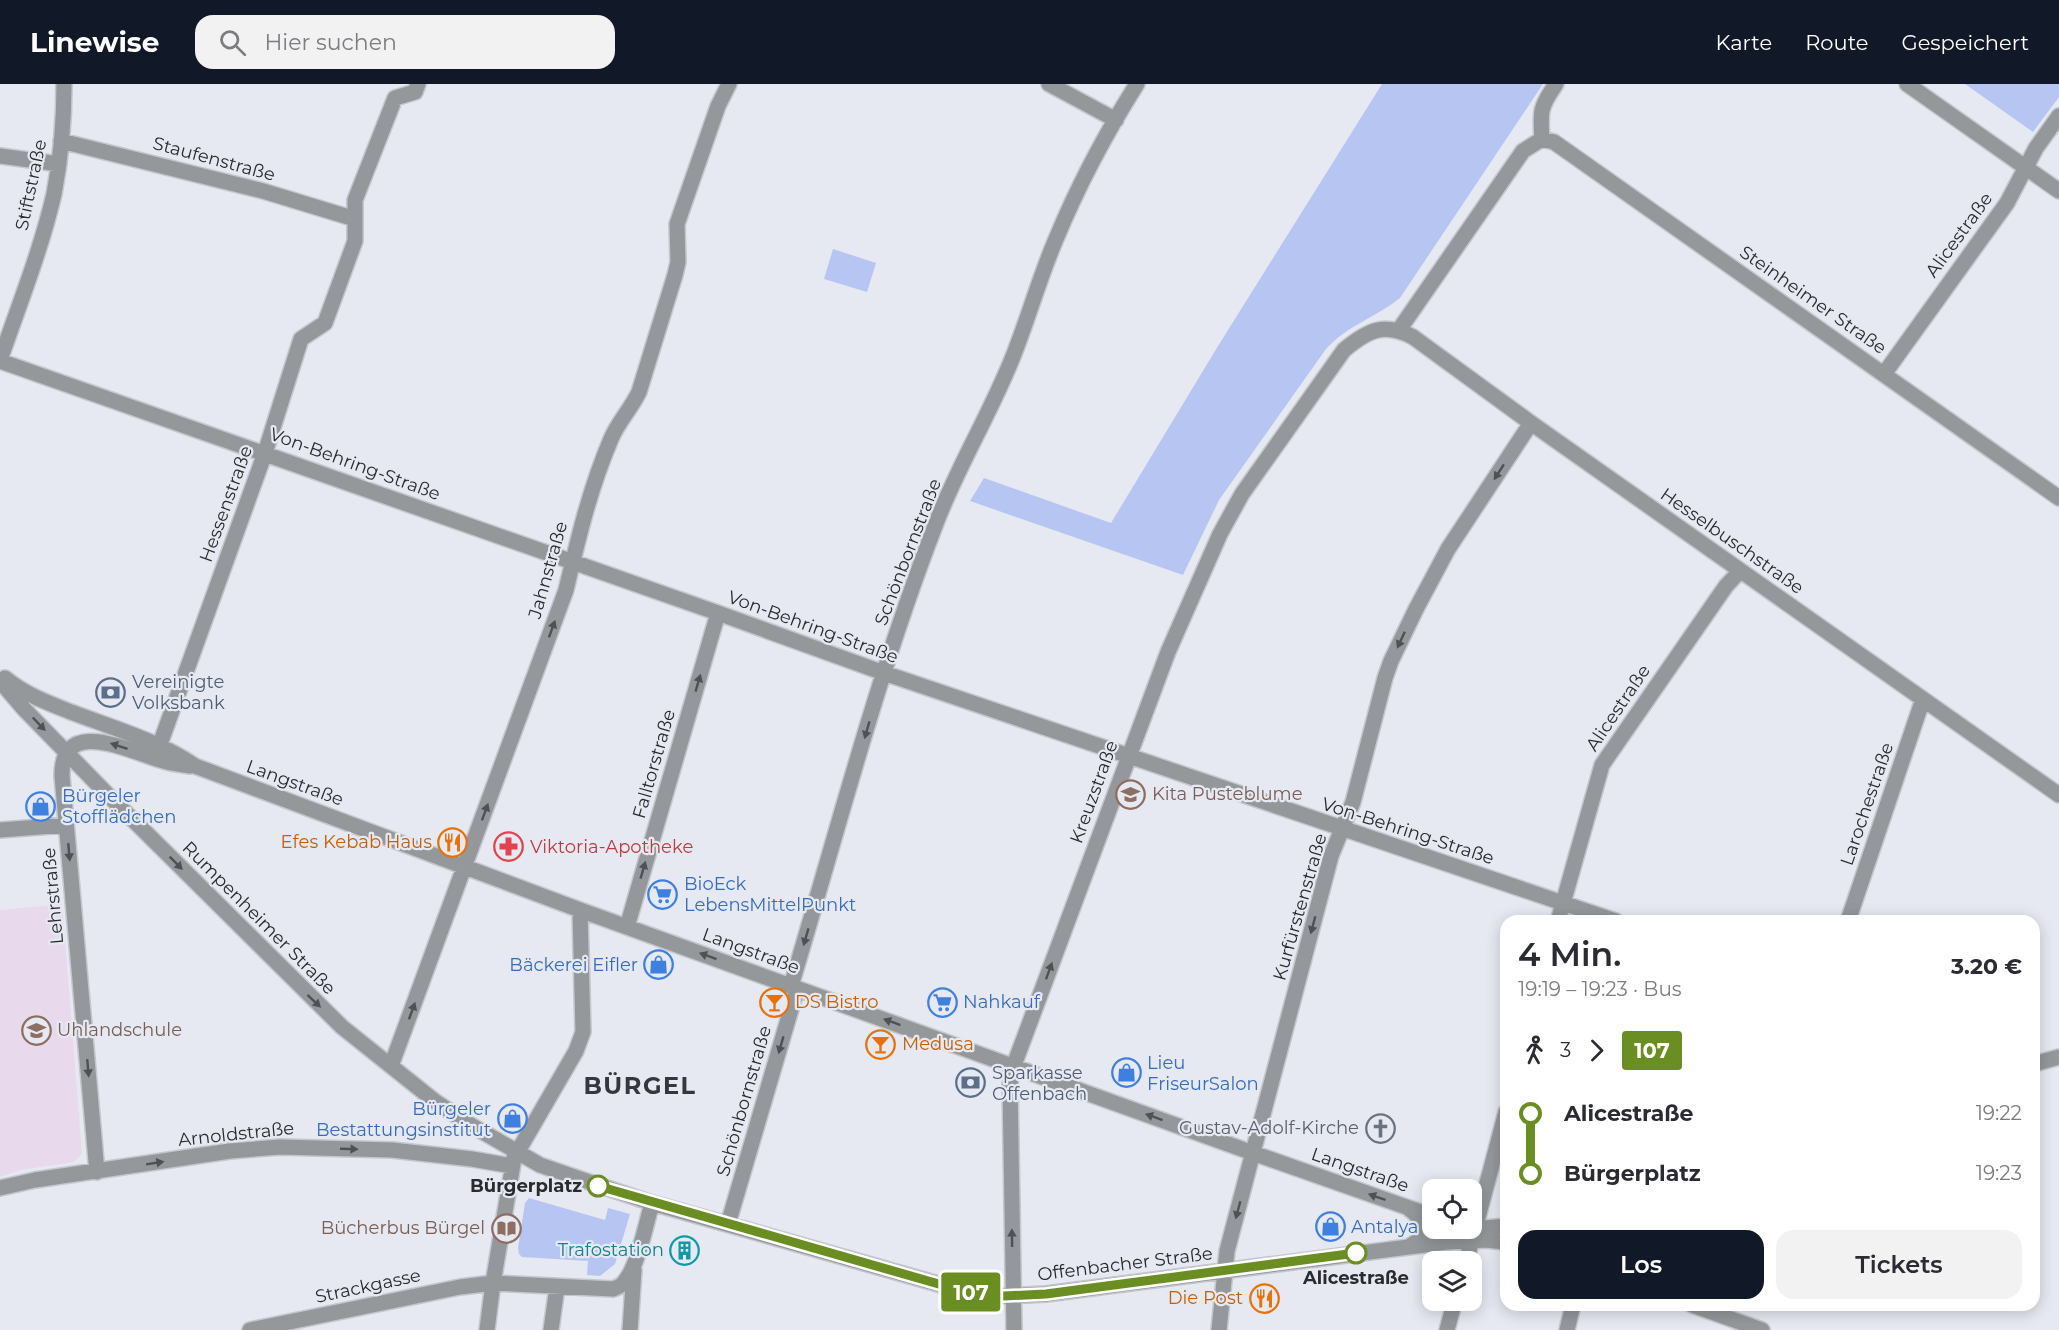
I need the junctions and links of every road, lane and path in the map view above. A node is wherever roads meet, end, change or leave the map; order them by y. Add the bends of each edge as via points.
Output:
1 (63, 84) edge
2 (418, 84) edge
3 (729, 84) edge
4 (1049, 84) edge
5 (1137, 84) edge
6 (1556, 84) edge
7 (1907, 84) edge
8 (2059, 116) edge
9 (1116, 120) junction
10 (1542, 139) junction
11 (61, 141) junction
12 (0, 156) edge
13 (59, 164) junction
14 (2026, 167) junction
15 (2059, 191) edge
16 (355, 219) junction
17 (1379, 329) joint
18 (1399, 330) junction
19 (0, 360) edge
20 (1884, 374) junction
21 (1531, 423) junction
22 (265, 453) junction
23 (2059, 498) edge
24 (572, 562) junction
25 (1740, 571) junction
26 (718, 613) junction
27 (0, 673) edge
28 (884, 673) junction
29 (0, 681) edge
30 (1923, 699) junction
31 (157, 752) junction
32 (67, 753) junction
33 (1128, 757) junction
34 (2059, 795) edge
35 (66, 825) junction
36 (0, 830) edge
37 (1343, 830) junction
38 (465, 867) junction
39 (1563, 903) junction
40 (580, 910) junction
41 (1560, 915) edge
42 (1598, 915) edge
43 (1850, 915) edge
44 (627, 927) junction
45 (794, 987) junction
46 (2059, 1057) edge
47 (2040, 1062) edge
48 (2040, 1064) edge
49 (2059, 1064) edge
50 (1014, 1065) junction
51 (391, 1066) junction
52 (1500, 1134) edge
53 (1254, 1153) junction
54 (514, 1159) junction
55 (97, 1172) junction
56 (0, 1188) edge
57 (1482, 1199) edge
58 (652, 1203) junction
59 (1405, 1206) junction
60 (1422, 1212) edge
61 (728, 1224) junction
62 (1500, 1227) edge
63 (1482, 1230) edge
64 (1482, 1234) edge
65 (1439, 1239) edge
66 (1500, 1240) edge
67 (1410, 1246) junction
68 (634, 1263) junction
69 (1224, 1271) junction
70 (493, 1283) junction
71 (557, 1287) junction
72 (1013, 1296) junction
73 (1452, 1311) edge
74 (1571, 1311) edge
75 (1709, 1311) edge
76 (278, 1327) edge
77 (250, 1330) edge
78 (487, 1330) edge
79 (551, 1330) edge
80 (630, 1330) edge
81 (1014, 1330) edge
82 (1220, 1330) edge
83 (1447, 1330) edge
84 (1566, 1330) edge
85 (1762, 1330) edge

1 - 11 street, Stiftstraße
2 - 16 street, Hessenstraße via 415,92 395,98 355,200
3 - 24 street, Jahnstraße via 677,224 678,262 639,392 610,440
4 - 9 street
5 - 9 street, Schönbornstraße
6 - 10 street via 1540,112
7 - 14 street
8 - 14 street, Alicestraße
9 - 28 street, Schönbornstraße via 1055,240 1010,363 936,523
10 - 18 street via 1523,151
10 - 20 street, Steinheimer Straße via 1554,142
11 - 13 street, Stiftstraße
11 - 16 street, Staufenstraße via 263,191
12 - 13 street
13 - 19 street, Stiftstraße via 46,222
14 - 15 street
14 - 20 street, Alicestraße via 2007,203
16 - 22 street, Hessenstraße via 355,241 326,323 301,339
17 - 18 street, Hesselbuschstraße
17 - 33 street, Kreuzstraße via 1344,350 1231,511 1172,644
18 - 21 street, Hesselbuschstraße
19 - 22 street, Von-Behring-Straße
20 - 23 street, Steinheimer Straße
21 - 25 street, Hesselbuschstraße
21 -> 37 street, Kurfürstenstraße via 1448,549 1407,627 1385,678
22 - 24 street, Von-Behring-Straße
22 - 31 street, Hessenstraße
24 - 26 street, Von-Behring-Straße
38 -> 24 street, Jahnstraße via 566,590
25 - 30 street, Hesselbuschstraße
25 - 39 street, Alicestraße via 1602,765
26 - 28 street, Von-Behring-Straße
44 -> 26 street, Falltorstraße
27 - 31 street, Langstraße via 40,700
28 - 33 street, Von-Behring-Straße
28 -> 45 street, Schönbornstraße
29 -> 32 street, Rumpenheimer Straße
30 - 34 street, Hesselbuschstraße
30 - 43 street, Larochestraße
31 -> 32 street via 93,741 81,742
31 - 38 street, Langstraße via 181,756 195,766
32 - 35 street, Lehrstraße via 62,768
32 -> 51 street, Rumpenheimer Straße via 307,994
33 - 37 street, Von-Behring-Straße
50 -> 33 street, Kreuzstraße
35 - 36 street
35 -> 55 street, Lehrstraße
37 - 39 street, Von-Behring-Straße
37 -> 53 street, Kurfürstenstraße via 1331,856
38 - 40 street, Langstraße
51 -> 38 street, Jahnstraße
39 - 41 street, Alicestraße
39 - 42 street, Von-Behring-Straße
40 - 44 street, Langstraße
40 - 54 street via 583,1032
45 -> 44 street, Langstraße
50 -> 45 street, Langstraße
45 -> 61 street, Schönbornstraße
46 - 47 street
48 - 49 street
53 -> 50 street, Langstraße
72 -> 50 street, Kreuzstraße via 1010,1084
51 - 54 street, Rumpenheimer Straße
52 - 57 street
59 -> 53 street, Langstraße
53 -> 69 street, Kurfürstenstraße
55 -> 54 street, Arnoldstraße via 280,1147
54 - 58 street
54 - 70 street
55 - 56 street, Arnoldstraße
58 - 61 street, Offenbacher Straße
58 - 68 street
59 - 60 street, Langstraße
59 - 67 street via 1419,1216 1421,1223 1421,1237
61 - 72 street, Offenbacher Straße via 963,1291
62 - 63 street
64 - 66 street, Offenbacher Straße
65 - 67 street, Offenbacher Straße
67 - 69 street, Offenbacher Straße
68 - 71 street via 626,1281 613,1289
68 - 80 street
69 - 72 street, Offenbacher Straße
69 - 82 street, Kurfürstenstraße
70 - 71 street
70 - 76 street, Strackgasse
70 - 78 street
71 - 79 street
72 - 81 street, Kreuzstraße
73 - 83 street
74 - 84 street
75 - 85 street
76 - 77 street, Strackgasse

